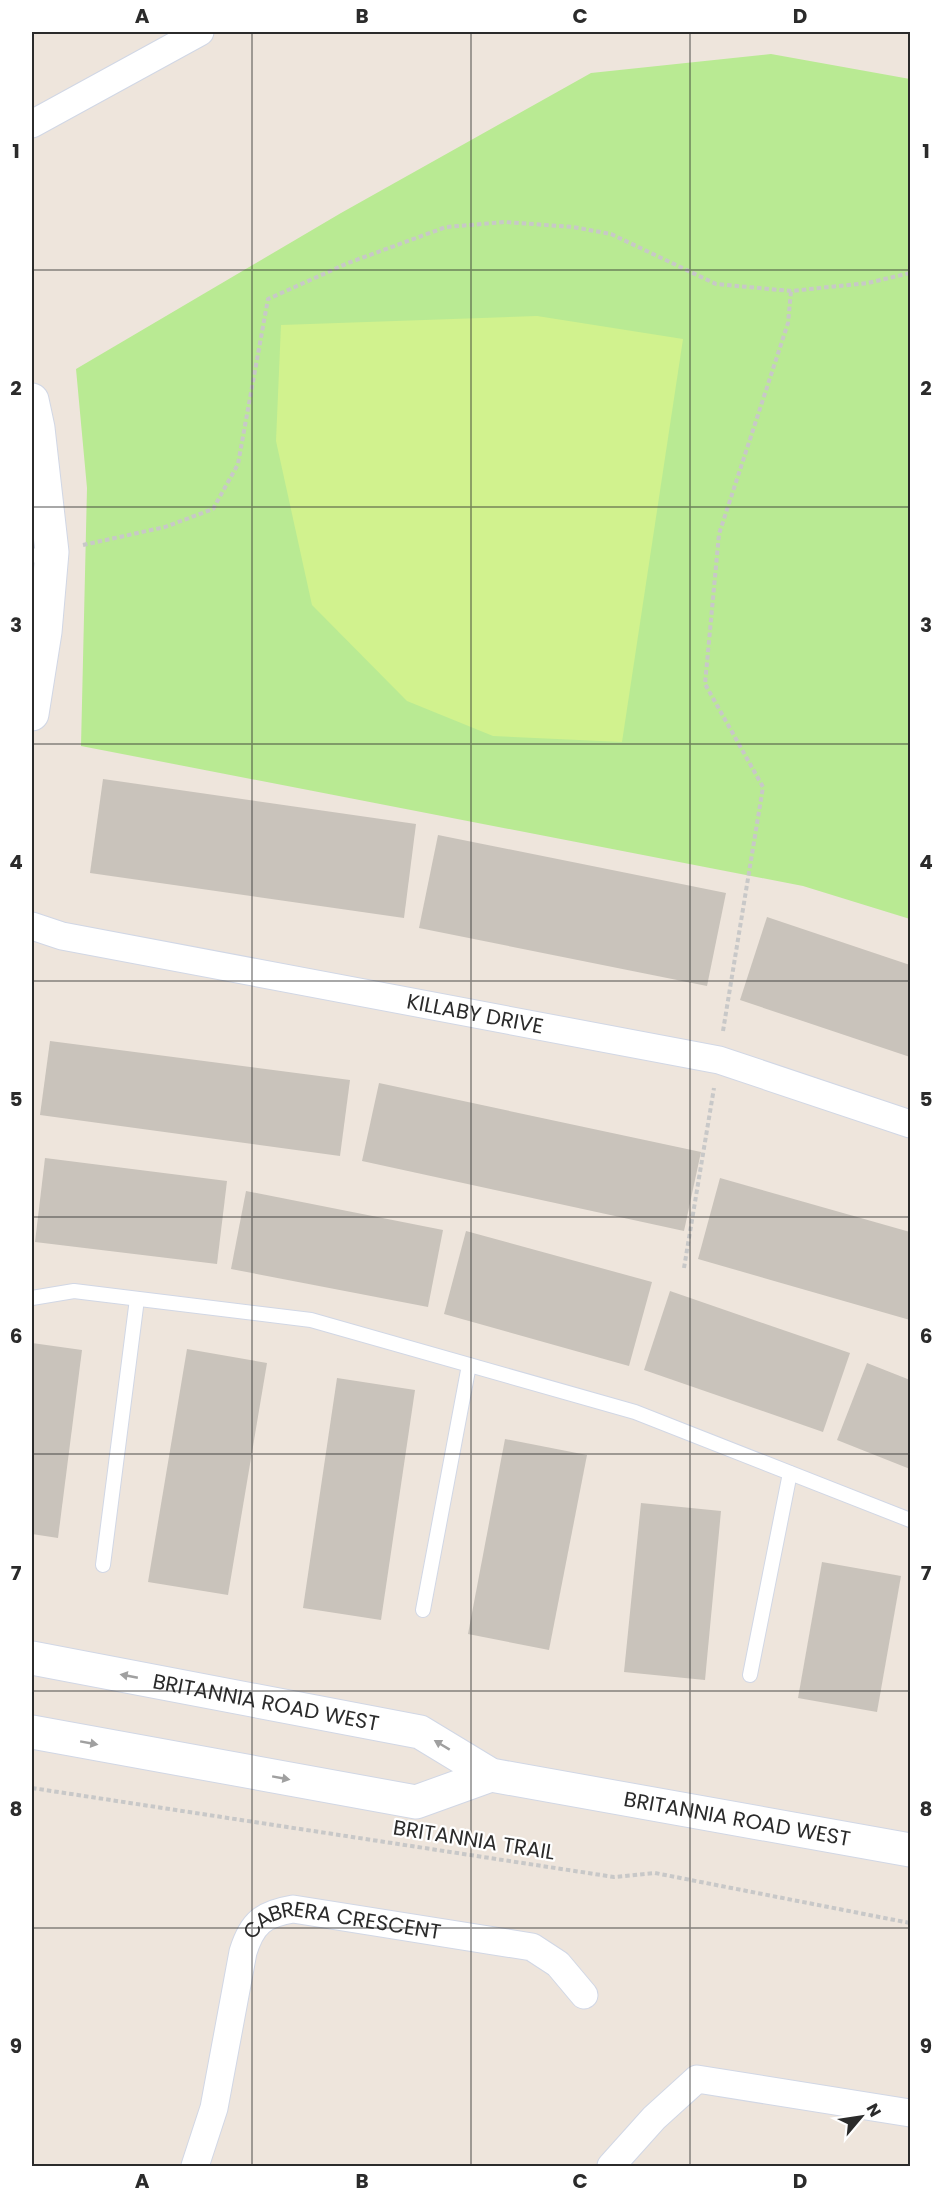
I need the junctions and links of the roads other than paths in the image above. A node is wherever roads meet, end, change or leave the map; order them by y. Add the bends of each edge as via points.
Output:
1 (200, 32) edge
2 (32, 124) edge
3 (32, 400) edge
4 (42, 554) edge
5 (32, 714) edge
6 (32, 926) edge
7 (910, 1124) edge
8 (32, 1298) edge
9 (137, 1299) junction
10 (469, 1365) junction
11 (790, 1473) junction
12 (910, 1520) edge
13 (103, 1565) dead end
14 (423, 1610) dead end
15 (32, 1658) edge
16 (750, 1675) dead end
17 (32, 1732) edge
18 (491, 1775) junction
19 (910, 1850) edge
20 (584, 1995) dead end
21 (910, 2113) edge
22 (195, 2166) edge
23 (611, 2166) edge

1 - 2 street
3 - 4 main road via 38,428
4 - 5 main road via 45,632
6 - 7 street, KILLABY DRIVE via 63,936 718,1060
8 - 9 lane via 74,1292
9 - 10 lane via 311,1320
9 - 13 lane
10 - 11 lane via 635,1412
10 - 14 lane
11 - 12 lane
11 - 16 lane
18 -> 15 main road, BRITANNIA ROAD WEST via 420,1732
17 -> 18 main road, BRITANNIA ROAD WEST via 416,1802
18 - 19 main road, BRITANNIA ROAD WEST
20 - 22 street, CABRERA CRESCENT via 558,1964 532,1947 293,1909 264,1917 252,1929 243,1952 214,2108
21 - 23 street via 697,2079 654,2118

